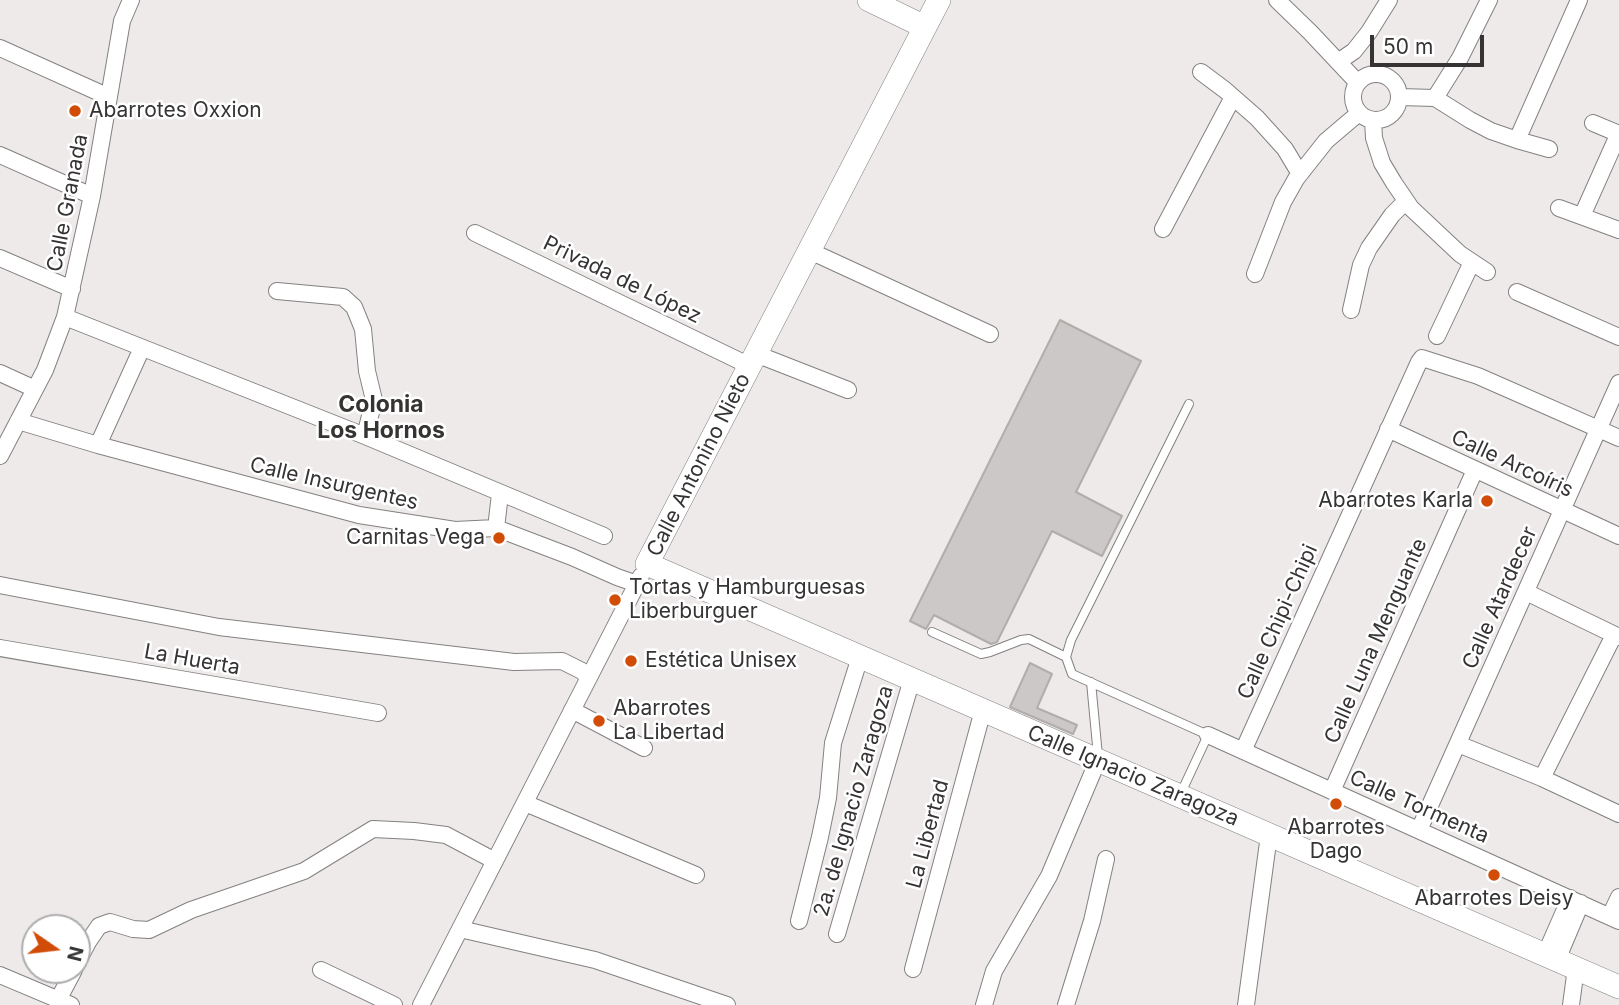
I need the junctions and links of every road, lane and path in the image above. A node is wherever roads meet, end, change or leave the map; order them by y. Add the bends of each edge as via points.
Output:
1 (131, 0) edge
2 (869, 0) edge
3 (939, 0) edge
4 (1277, 0) edge
5 (1389, 0) edge
6 (1489, 0) edge
7 (1579, 0) edge
8 (925, 27) junction
9 (0, 48) edge
10 (1338, 62) junction
11 (1201, 72) dead end
12 (1358, 83) junction
13 (109, 97) junction
14 (1233, 97) junction
15 (1399, 97) junction
16 (1435, 98) junction
17 (1366, 117) junction
18 (1593, 123) dead end
19 (1619, 134) edge
20 (1517, 141) junction
21 (1549, 149) dead end
22 (0, 155) edge
23 (1300, 174) junction
24 (92, 196) junction
25 (1406, 201) junction
26 (1559, 208) dead end
27 (1582, 216) junction
28 (1163, 229) dead end
29 (1619, 230) edge
30 (475, 233) dead end
31 (810, 251) junction
32 (0, 258) edge
33 (1472, 262) junction
34 (1487, 272) dead end
35 (1255, 274) dead end
36 (72, 289) junction
37 (277, 291) dead end
38 (1517, 292) dead end
39 (1351, 310) dead end
40 (65, 317) junction
41 (990, 334) dead end
42 (1437, 336) dead end
43 (1619, 337) edge
44 (142, 348) junction
45 (753, 360) junction
46 (0, 373) edge
47 (1619, 383) edge
48 (35, 388) junction
49 (848, 390) dead end
50 (1189, 404) dead end
51 (18, 421) junction
52 (1599, 428) junction
53 (1388, 429) junction
54 (365, 436) junction
55 (1619, 438) edge
56 (98, 445) junction
57 (0, 457) edge
58 (1475, 470) junction
59 (500, 494) junction
60 (1562, 510) junction
61 (496, 528) junction
62 (604, 536) dead end
63 (1619, 536) edge
64 (642, 574) junction
65 (0, 585) edge
66 (1526, 592) junction
67 (932, 632) dead end
68 (1617, 636) edge
69 (0, 648) edge
70 (860, 657) junction
71 (1066, 657) junction
72 (589, 678) junction
73 (912, 679) junction
74 (1091, 682) junction
75 (572, 710) junction
76 (983, 710) junction
77 (377, 713) dead end
78 (1205, 734) junction
79 (1458, 744) junction
80 (644, 748) dead end
81 (1244, 751) junction
82 (1098, 760) junction
83 (1542, 778) junction
84 (1332, 791) junction
85 (1180, 796) junction
86 (526, 800) junction
87 (1619, 814) edge
88 (608, 830) dead end
89 (1419, 830) junction
90 (1269, 835) junction
91 (1106, 859) dead end
92 (495, 861) junction
93 (696, 875) dead end
94 (1619, 897) edge
95 (1575, 901) junction
96 (1614, 918) edge
97 (799, 921) dead end
98 (460, 929) junction
99 (837, 934) dead end
100 (91, 938) edge
101 (1559, 961) junction
102 (913, 969) dead end
103 (321, 970) dead end
104 (0, 975) edge
105 (70, 984) edge
106 (1619, 987) edge
107 (64, 1002) edge
108 (394, 1005) edge
109 (421, 1005) edge
110 (727, 1005) edge
111 (984, 1005) edge
112 (1066, 1005) edge
113 (1246, 1005) edge
114 (1571, 1005) edge

1 - 13 street, Calle Granada via 122,21
2 - 8 main road
3 - 8 main road, Calle Antonino Nieto
4 - 10 street
5 - 10 street via 1354,51
6 - 16 street
7 - 20 street
8 - 31 main road, Calle Antonino Nieto
9 - 13 street
10 - 12 street
11 - 14 street
12 - 15 street via 1380,74 1394,82
12 - 17 street via 1354,106
13 - 24 street, Calle Granada
14 - 23 street via 1285,149
14 - 28 street
15 - 16 street
15 - 17 street via 1388,117
16 - 20 street
17 - 23 street via 1336,131
17 - 25 street via 1382,163
18 - 19 street
19 - 27 street
20 - 21 street
22 - 24 street
23 - 35 street via 1283,202
24 - 36 street, Calle Granada
25 - 33 street
25 - 39 street via 1369,248
26 - 27 street
27 - 29 street
30 - 45 street, Privada de López
31 - 41 street
31 - 45 main road, Calle Antonino Nieto
32 - 36 street
33 - 34 street
33 - 42 street
36 - 40 street, Calle Granada
37 - 54 street via 343,297 354,307 363,329 374,400
38 - 43 street
40 - 44 street
40 - 48 street, Calle Granada
44 - 54 street
44 - 56 street
45 - 49 street, Privada de López
45 - 64 main road, Calle Antonino Nieto
46 - 48 street
47 - 52 street, Calle Atardecer
48 - 51 street, Calle Granada
50 - 71 lane
51 - 56 street, Calle Insurgentes
51 - 57 street, Calle Granada
52 - 53 street, Calle Chipi-Chipi via 1478,376 1422,358
52 - 55 street
52 - 60 street, Calle Atardecer
53 - 58 street, Calle Arcoíris
53 - 81 street, Calle Chipi-Chipi
54 - 59 street
56 - 61 street, Calle Insurgentes via 359,515 455,530
58 - 60 street, Calle Arcoíris
58 - 84 street, Calle Luna Menguante
59 - 61 street
59 - 62 street
60 - 63 street, Calle Arcoíris
60 - 66 street, Calle Atardecer
61 - 64 street, Calle Insurgentes via 617,577
64 - 70 main road, Calle Ignacio Zaragoza
64 - 72 street, Calle Antonino Nieto
65 - 72 street via 219,627 514,662 562,661
66 - 68 street
66 - 79 street, Calle Atardecer
67 - 71 lane via 981,654 1029,639
68 - 83 street
69 - 77 street, La Huerta
70 - 73 main road, Calle Ignacio Zaragoza
70 - 97 street via 833,743 825,811
71 - 74 lane via 1072,674
72 - 75 street, Calle Antonino Nieto
73 - 76 main road, Calle Ignacio Zaragoza
73 - 99 street, 2a. de Ignacio Zaragoza
74 - 78 lane
74 - 82 lane
75 - 80 street
75 - 86 street, Calle Antonino Nieto
76 - 82 main road, Calle Ignacio Zaragoza
76 - 102 street, La Libertad
78 - 81 street, Calle Tormenta
78 - 85 lane
79 - 83 street
79 - 89 street, Calle Atardecer
81 - 84 street, Calle Tormenta
82 - 85 main road, Calle Ignacio Zaragoza
82 - 111 street via 1049,876 994,971
83 - 87 street
84 - 89 street, Calle Tormenta
85 - 90 main road, Calle Ignacio Zaragoza
86 - 88 street
86 - 92 street, Calle Antonino Nieto
86 - 93 street
89 - 95 street, Calle Tormenta
90 - 101 main road, Calle Ignacio Zaragoza
90 - 113 street
91 - 112 street
92 - 98 street, Calle Antonino Nieto
92 - 100 street via 446,835 373,829 304,871 191,910 149,930 110,922 99,926
94 - 96 street
95 - 96 street, Calle Tormenta
95 - 101 street
98 - 109 street, Calle Antonino Nieto
98 - 110 street via 595,960
101 - 106 main road, Calle Ignacio Zaragoza
101 - 114 street
103 - 108 street
104 - 107 street
105 - 107 street

